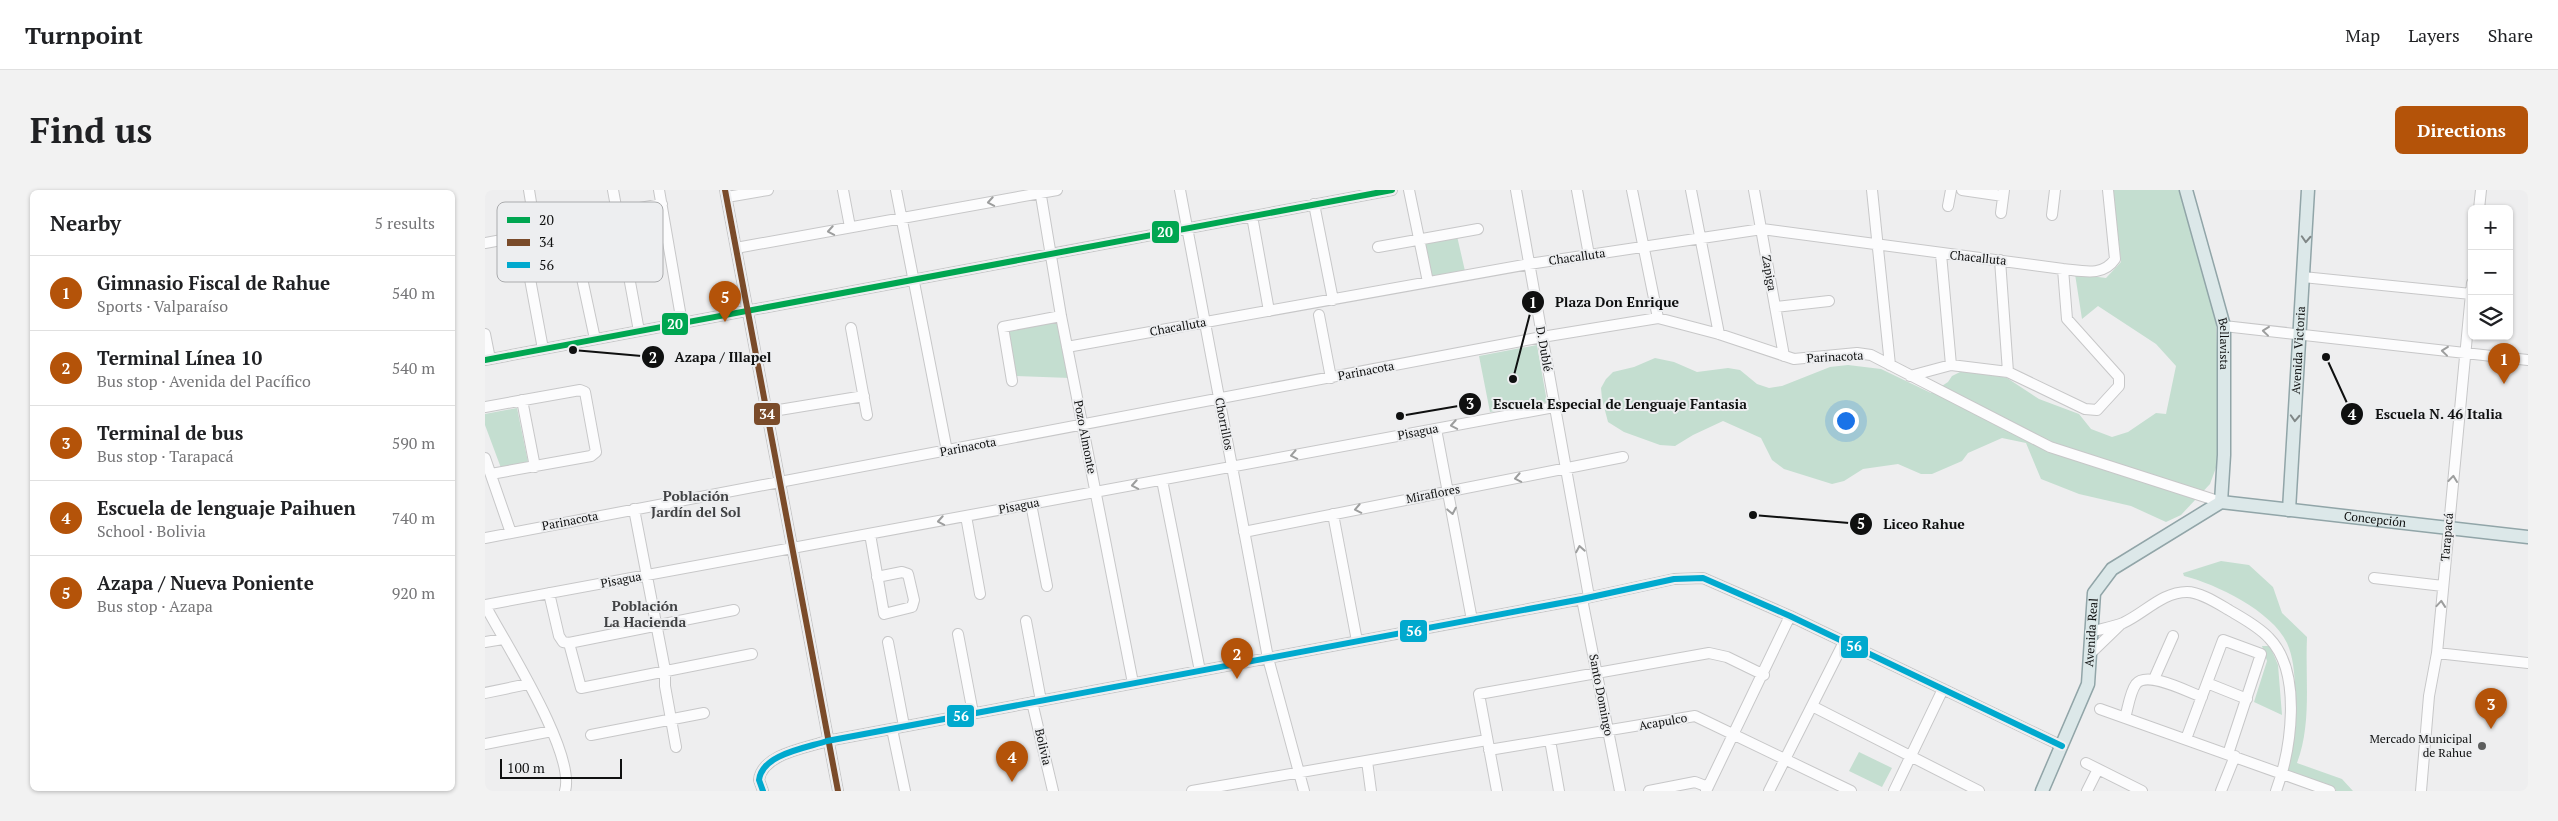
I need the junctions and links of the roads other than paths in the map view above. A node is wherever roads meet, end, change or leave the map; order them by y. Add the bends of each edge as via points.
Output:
1 (768, 190) edge
2 (843, 190) edge
3 (896, 190) edge
4 (1057, 190) edge
5 (1180, 190) edge
6 (1392, 190) edge
7 (1409, 190) edge
8 (1516, 190) edge
9 (1577, 190) edge
10 (1632, 190) edge
11 (1691, 190) edge
12 (1754, 190) edge
13 (1872, 190) edge
14 (1951, 190) edge
15 (1962, 190) edge
16 (2055, 190) edge
17 (2108, 190) edge
18 (2186, 190) edge
19 (2309, 190) edge
20 (2481, 190) edge
21 (1040, 192) edge
22 (2004, 193) edge
23 (726, 194) edge
24 (1314, 204) junction
25 (2479, 205) edge
26 (1948, 206) dead end
27 (2001, 213) dead end
28 (663, 215) edge
29 (2052, 215) dead end
30 (1252, 216) junction
31 (902, 218) junction
32 (850, 227) junction
33 (1187, 228) junction
34 (1478, 229) dead end
35 (1762, 229) junction
36 (1701, 238) junction
37 (1419, 239) junction
38 (1877, 244) junction
39 (1378, 247) dead end
40 (1643, 247) junction
41 (736, 248) junction
42 (1051, 254) junction
43 (1941, 254) junction
44 (1589, 255) junction
45 (2000, 260) junction
46 (1529, 264) junction
47 (2063, 269) junction
48 (2303, 277) junction
49 (913, 280) junction
50 (531, 282) edge
51 (583, 282) edge
52 (630, 282) edge
53 (1428, 282) junction
54 (2468, 294) edge
55 (2471, 295) edge
56 (1333, 300) junction
57 (1829, 301) dead end
58 (1775, 307) junction
59 (748, 311) junction
60 (1269, 311) junction
61 (1319, 315) dead end
62 (1061, 316) junction
63 (1658, 318) junction
64 (1205, 322) junction
65 (682, 323) junction
66 (2224, 326) junction
67 (851, 328) dead end
68 (639, 331) junction
69 (485, 334) edge
70 (1719, 334) junction
71 (2300, 335) junction
72 (1542, 337) junction
73 (595, 339) junction
74 (1067, 347) junction
75 (543, 349) junction
76 (2465, 353) junction
77 (1783, 356) junction
78 (487, 359) edge
79 (2528, 360) edge
80 (1890, 365) junction
81 (1951, 365) junction
82 (2007, 372) junction
83 (1910, 376) junction
84 (1331, 378) junction
85 (1012, 381) dead end
86 (864, 396) junction
87 (1219, 399) junction
88 (522, 400) junction
89 (485, 407) edge
90 (1554, 407) junction
91 (767, 412) junction
92 (867, 415) dead end
93 (1083, 425) junction
94 (1436, 429) junction
95 (947, 451) junction
96 (1623, 457) dead end
97 (485, 458) edge
98 (535, 467) junction
99 (1232, 467) junction
100 (1566, 468) junction
101 (491, 474) junction
102 (1162, 480) junction
103 (779, 483) junction
104 (1449, 491) junction
105 (1095, 492) junction
106 (2221, 502) junction
107 (1031, 504) junction
108 (635, 509) junction
109 (2289, 510) junction
110 (1333, 514) junction
111 (966, 516) junction
112 (2448, 528) junction
113 (1244, 532) junction
114 (511, 533) junction
115 (870, 534) junction
116 (2528, 537) edge
117 (485, 538) edge
118 (792, 548) junction
119 (647, 575) junction
120 (877, 577) junction
121 (2375, 578) dead end
122 (1047, 586) dead end
123 (2443, 586) junction
124 (549, 593) junction
125 (981, 594) dead end
126 (1585, 598) junction
127 (485, 605) edge
128 (734, 610) dead end
129 (1790, 616) junction
130 (1472, 620) junction
131 (1026, 621) dead end
132 (2123, 623) junction
133 (657, 624) junction
134 (2090, 632) junction
135 (958, 634) dead end
136 (2173, 636) dead end
137 (503, 639) junction
138 (1357, 641) junction
139 (485, 642) edge
140 (888, 642) dead end
141 (1843, 642) junction
142 (569, 643) junction
143 (2437, 653) junction
144 (752, 654) dead end
145 (2090, 654) junction
146 (1268, 658) junction
147 (2528, 663) edge
148 (665, 670) junction
149 (1200, 671) junction
150 (1598, 675) junction
151 (1764, 675) junction
152 (2154, 679) junction
153 (1133, 683) junction
154 (2207, 683) junction
155 (528, 684) junction
156 (1943, 690) junction
157 (485, 693) edge
158 (2201, 697) junction
159 (2247, 699) junction
160 (1036, 702) junction
161 (1812, 706) junction
162 (2100, 709) dead end
163 (704, 713) dead end
164 (973, 713) junction
165 (2125, 718) junction
166 (671, 719) junction
167 (904, 726) junction
168 (892, 728) junction
169 (552, 731) junction
170 (1609, 731) junction
171 (591, 735) dead end
172 (1734, 735) junction
173 (2186, 739) junction
174 (1550, 740) junction
175 (827, 741) junction
176 (485, 744) edge
177 (1488, 745) junction
178 (2062, 746) junction
179 (676, 747) dead end
180 (2231, 755) junction
181 (1911, 756) junction
182 (1785, 759) junction
183 (1367, 760) junction
184 (2086, 762) dead end
185 (2098, 768) junction
186 (1301, 772) junction
187 (2283, 773) junction
188 (1236, 787) edge
189 (1962, 787) edge
190 (1838, 788) edge
191 (2129, 788) edge
192 (1707, 789) edge
193 (565, 791) edge
194 (763, 791) edge
195 (837, 791) edge
196 (905, 791) edge
197 (1053, 791) edge
198 (1192, 791) edge
199 (1304, 791) edge
200 (1371, 791) edge
201 (1497, 791) edge
202 (1559, 791) edge
203 (1620, 791) edge
204 (1649, 791) edge
205 (1769, 791) edge
206 (1851, 791) edge
207 (1894, 791) edge
208 (1979, 791) edge
209 (2042, 791) edge
210 (2087, 791) edge
211 (2142, 791) edge
212 (2221, 791) edge
213 (2276, 791) edge
214 (2331, 791) edge
215 (2421, 791) edge

1 - 23 street
2 - 32 street
3 - 31 street
4 - 21 street
5 - 33 street, Chorrillos
6 - 24 street
7 - 37 street
8 - 46 street, D. Dublé
9 - 44 street
10 - 40 street
11 - 36 street
12 - 35 street, Zapiga
13 - 38 street
14 - 26 street
15 - 22 street
16 - 29 street
17 - 47 street, Chacalluta via 2115,259 2101,271
18 - 66 main road, Bellavista
19 -> 48 main road, Avenida Victoria
20 - 25 street
21 -> 31 street
21 - 42 street, Pozo Almonte
22 - 27 street
23 - 41 street
24 - 30 street
24 - 56 street
28 - 65 street
30 - 33 street
30 - 60 street
31 - 32 street
31 - 49 street
32 -> 41 street
33 - 42 street
33 - 64 street, Chorrillos
34 - 37 street
35 - 36 street, Chacalluta
35 - 38 street, Chacalluta
35 - 58 street, Zapiga
36 - 40 street, Chacalluta
36 - 70 street
37 - 39 street
37 - 53 street
38 - 43 street, Chacalluta
38 - 80 street
40 - 44 street, Chacalluta
40 - 63 street
41 - 59 street
42 - 49 street
42 - 62 street, Pozo Almonte
43 - 45 street, Chacalluta
43 - 81 street
44 - 46 street, Chacalluta
45 - 47 street, Chacalluta
45 - 82 street
46 - 53 street, Chacalluta
46 - 72 street, D. Dublé
47 - 82 street via 2067,319 2116,372 2119,386 2097,410 2091,410
48 - 54 street
48 - 71 main road, Avenida Victoria
49 - 59 street
49 - 95 street
50 - 75 street
51 - 73 street
52 - 68 street
53 - 56 street, Chacalluta
55 - 76 street, Tarapacá
56 - 60 street, Chacalluta
57 - 58 street
58 - 77 street, Zapiga
59 - 65 street
59 - 91 street
60 - 64 street, Chacalluta
61 - 84 street
62 - 74 street, Pozo Almonte
62 - 85 street via 1003,327
63 - 70 street, Parinacota
63 - 72 street, Parinacota
64 - 74 street, Chacalluta
64 - 87 street, Chorrillos
65 - 68 street
71 -> 66 street
66 - 106 main road, Bellavista via 2225,455
67 - 86 street
68 - 73 street
69 - 78 street
70 - 77 street, Parinacota
76 -> 71 street
71 -> 109 main road, Avenida Victoria
72 - 84 street, Parinacota
72 - 90 street, D. Dublé
73 - 75 street
74 - 93 street, Pozo Almonte
75 - 78 street
76 - 79 street
112 -> 76 street, Tarapacá
77 - 80 street, Parinacota via 1794,359 1857,353 1878,357
80 - 83 street, Parinacota
81 - 82 street
81 - 83 street
83 - 106 street, Parinacota via 2050,447
84 - 87 street, Parinacota
86 - 91 street
86 - 92 street
87 - 93 street, Parinacota
87 - 99 street, Chorrillos
88 - 89 street
88 - 98 street
88 - 98 street via 580,390 585,392 596,452 591,456
90 -> 94 street, Pisagua
90 - 100 street, D. Dublé
91 - 103 street
93 - 95 street, Parinacota
93 - 105 street, Pozo Almonte
94 -> 99 street, Pisagua
94 - 104 street
95 - 103 street, Parinacota
96 - 100 street, Miraflores
97 - 101 street
98 - 101 street
99 - 102 street, Pisagua
99 - 113 street, Chorrillos
100 -> 104 street, Miraflores
126 -> 100 street, D. Dublé
101 - 114 street
102 -> 105 street, Pisagua
102 - 149 street
103 - 108 street, Parinacota
103 - 118 street
104 -> 110 street, Miraflores
104 -> 130 street
105 - 107 street, Pisagua
105 - 153 street, Pozo Almonte
106 - 109 main road, Concepción
106 - 134 main road, Avenida Real via 2112,569 2093,593
107 - 111 street, Pisagua
107 - 122 street
108 - 114 street, Parinacota
108 - 119 street
109 - 112 main road, Concepción
110 - 113 street, Miraflores
110 - 138 street
111 -> 115 street, Pisagua
111 - 125 street
112 - 116 main road, Concepción
112 - 123 street, Tarapacá
113 - 146 street, Chorrillos
114 - 117 street, Parinacota
115 - 118 street, Pisagua
115 - 120 street
118 - 119 street, Pisagua
118 - 175 street
119 - 124 street, Pisagua
119 - 133 street
120 - 120 street via 907,574 914,600 912,607 884,614
121 - 123 street
143 -> 123 street, Tarapacá
124 - 127 street, Pisagua
124 - 142 street via 559,636 563,642
126 - 129 street via 1674,579 1703,578
126 - 130 street
126 - 150 street, Santo Domingo
127 - 137 street
128 - 133 street
129 - 141 street
129 - 151 street
130 - 138 street
131 - 160 street, Bolivia
132 - 134 street
132 - 145 street
132 - 187 street via 2170,594 2189,592 2245,619 2270,638 2284,661 2289,687 2291,721
133 - 142 street
133 - 148 street
134 - 145 main road, Avenida Real
135 - 164 street
136 - 152 street
137 - 139 street
137 - 155 street
138 - 146 street
140 - 167 street
141 - 156 street
141 - 161 street
142 - 148 street via 581,688
143 - 147 street
143 - 215 street, Tarapacá via 2429,696
144 - 148 street
145 - 178 main road, Avenida Real via 2088,684
146 - 149 street
146 - 186 street, Chorrillos
148 - 166 street
149 - 153 street
150 - 151 street via 1709,653 1721,655
150 - 170 street, Santo Domingo
150 - 177 street via 1479,694
151 - 172 street
152 - 158 street
152 - 165 street via 2143,679 2136,685
153 - 160 street
154 - 158 street
154 - 159 street
154 - 159 street via 2223,640 2261,654
155 - 157 street
155 - 169 street
156 - 178 street
156 - 181 street
158 - 173 street
159 - 180 street
160 - 164 street
160 - 197 street, Bolivia
161 - 181 street
161 - 182 street
162 - 165 street
163 - 166 street
164 - 167 street
165 - 173 street
166 - 171 street
166 - 179 street
167 - 168 street
168 - 175 street
168 - 196 street
169 - 176 street
169 - 193 street via 567,772
170 - 172 street, Acapulco via 1695,716
170 - 174 street, Acapulco
170 - 203 street, Santo Domingo
172 - 182 street, Acapulco
172 - 192 street
173 - 180 street
174 - 177 street, Acapulco
174 - 202 street
175 - 194 street via 776,758 765,766 759,780
175 - 195 street
177 - 183 street, Acapulco
177 - 201 street
178 - 209 main road, Avenida Real
180 - 187 street
180 - 212 street
181 - 189 street
181 - 207 street
182 - 190 street, Acapulco
182 - 205 street
183 - 186 street, Acapulco
183 - 200 street
184 - 185 street
185 - 191 street
185 - 210 street
186 - 188 street, Acapulco
186 - 199 street, Chorrillos
187 - 213 street
187 - 214 street
188 - 198 street, Acapulco
189 - 208 street
190 - 206 street, Acapulco
191 - 211 street
192 - 204 street via 1695,782

